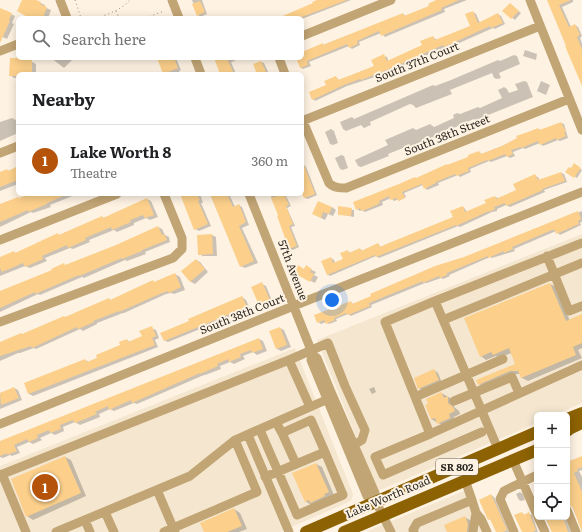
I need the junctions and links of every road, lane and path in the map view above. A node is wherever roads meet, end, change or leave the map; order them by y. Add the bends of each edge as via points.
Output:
1 (60, 0) edge
2 (75, 0) edge
3 (130, 0) edge
4 (172, 0) edge
5 (391, 0) edge
6 (530, 0) edge
7 (115, 10) junction
8 (164, 11) dead end
9 (66, 16) edge
10 (80, 16) edge
11 (102, 16) edge
12 (118, 16) edge
13 (151, 16) edge
14 (178, 16) edge
15 (540, 26) junction
16 (304, 35) edge
17 (16, 45) edge
18 (0, 51) edge
19 (196, 60) edge
20 (280, 60) edge
21 (200, 72) edge
22 (284, 72) edge
23 (569, 99) junction
24 (304, 119) edge
25 (304, 125) edge
26 (582, 130) edge
27 (16, 147) edge
28 (0, 153) edge
29 (582, 192) edge
30 (112, 196) edge
31 (165, 196) edge
32 (250, 196) edge
33 (0, 240) edge
34 (582, 242) edge
35 (547, 256) junction
36 (582, 263) edge
37 (554, 274) junction
38 (435, 301) junction
39 (294, 306) junction
40 (582, 306) edge
41 (443, 320) junction
42 (0, 322) edge
43 (312, 352) junction
44 (503, 359) dead end
45 (289, 360) junction
46 (582, 365) edge
47 (466, 375) junction
48 (345, 386) junction
49 (474, 393) junction
50 (519, 393) junction
51 (328, 396) junction
52 (415, 397) junction
53 (454, 401) dead end
54 (310, 407) junction
55 (481, 410) junction
56 (582, 413) edge
57 (570, 418) edge
58 (276, 422) junction
59 (582, 423) edge
60 (0, 424) edge
61 (570, 429) edge
62 (260, 430) junction
63 (482, 432) dead end
64 (582, 432) edge
65 (282, 433) junction
66 (534, 433) edge
67 (430, 434) junction
68 (248, 435) junction
69 (570, 437) edge
70 (235, 440) junction
71 (354, 445) junction
72 (498, 449) junction
73 (534, 451) edge
74 (325, 452) junction
75 (512, 460) junction
76 (296, 464) junction
77 (278, 472) junction
78 (1, 475) edge
79 (534, 476) edge
80 (266, 477) junction
81 (465, 480) junction
82 (522, 481) junction
83 (157, 490) junction
84 (472, 500) junction
85 (376, 502) junction
86 (534, 507) edge
87 (105, 512) junction
88 (476, 513) junction
89 (383, 516) junction
90 (570, 517) edge
91 (84, 520) junction
92 (540, 520) edge
93 (174, 530) edge
94 (474, 531) dead end
95 (26, 532) edge
96 (56, 532) edge
97 (90, 532) edge
98 (114, 532) edge
99 (164, 532) edge
100 (289, 532) edge
101 (306, 532) edge
102 (344, 532) edge
103 (391, 532) edge
104 (414, 532) edge
105 (487, 532) edge
106 (514, 532) edge
107 (545, 532) edge
108 (576, 532) edge

1 - 9 street
2 - 10 path
3 - 7 path
4 - 14 street
5 - 16 street
6 - 15 street
7 - 11 path
7 - 12 path
8 - 13 path
15 - 23 street
15 - 24 street, South 37th Court
17 - 18 street
19 - 21 street
20 - 22 street
23 - 25 street, South 38th Street via 346,188 329,184
23 - 26 street
27 - 28 street
29 - 39 street, South 38th Court
30 - 33 street
31 - 42 street via 182,238 182,249 173,258
32 - 39 street, 57th Avenue
34 - 35 street
35 - 37 street
35 - 38 street
36 - 37 street
37 - 40 street via 569,311
37 - 41 street
38 - 41 street
38 - 52 street via 385,322
39 - 43 street, 57th Avenue
39 - 60 street, South 38th Court
41 - 47 street
43 - 45 street
43 - 48 street via 328,343
43 - 51 street, 57th Avenue via 311,360
44 - 47 street
45 - 54 street
45 - 78 street
46 - 50 street
47 - 49 street
47 - 52 street
48 - 51 street
48 - 71 street via 365,430 362,440
49 - 50 street via 512,377
49 - 53 street
49 - 55 street
50 - 55 street
51 - 54 street
51 - 71 street, 57th Avenue
51 - 85 street, 57th Avenue via 366,495
52 - 67 street
54 - 58 street
55 - 67 street
55 - 72 street
56 - 57 main road
58 - 62 street
58 - 65 street
59 - 61 main road
62 - 68 street
62 - 77 street
63 - 67 street via 383,474 375,457
64 - 69 main road
65 - 74 street via 311,420
65 - 76 street
66 - 72 main road, Lake Worth Road / SR 802
68 - 70 street
68 - 80 street
70 - 83 street via 190,476
70 - 93 street via 257,492
71 - 85 street, 57th Avenue via 375,493
72 - 85 main road, Lake Worth Road / SR 802
73 - 75 main road, Lake Worth Road / SR 802
74 - 76 street
74 - 77 street via 343,495 297,515
75 - 81 main road, Lake Worth Road / SR 802
75 - 82 street
76 - 77 street
77 - 80 street
78 - 95 street
79 - 82 street
80 - 100 street
81 - 84 street
81 - 89 main road, Lake Worth Road / SR 802
82 - 86 street
82 - 106 street via 504,491 500,499
83 - 87 street
83 - 93 street
84 - 88 street
84 - 104 street via 417,523
85 - 89 street, 57th Avenue
85 - 101 main road, Lake Worth Road / SR 802
87 - 91 street
87 - 98 street
88 - 94 street
88 - 105 street
89 - 102 main road, Lake Worth Road / SR 802
89 - 103 street, 57th Avenue
90 - 108 street
91 - 96 street
91 - 97 street
92 - 107 street
93 - 99 street

